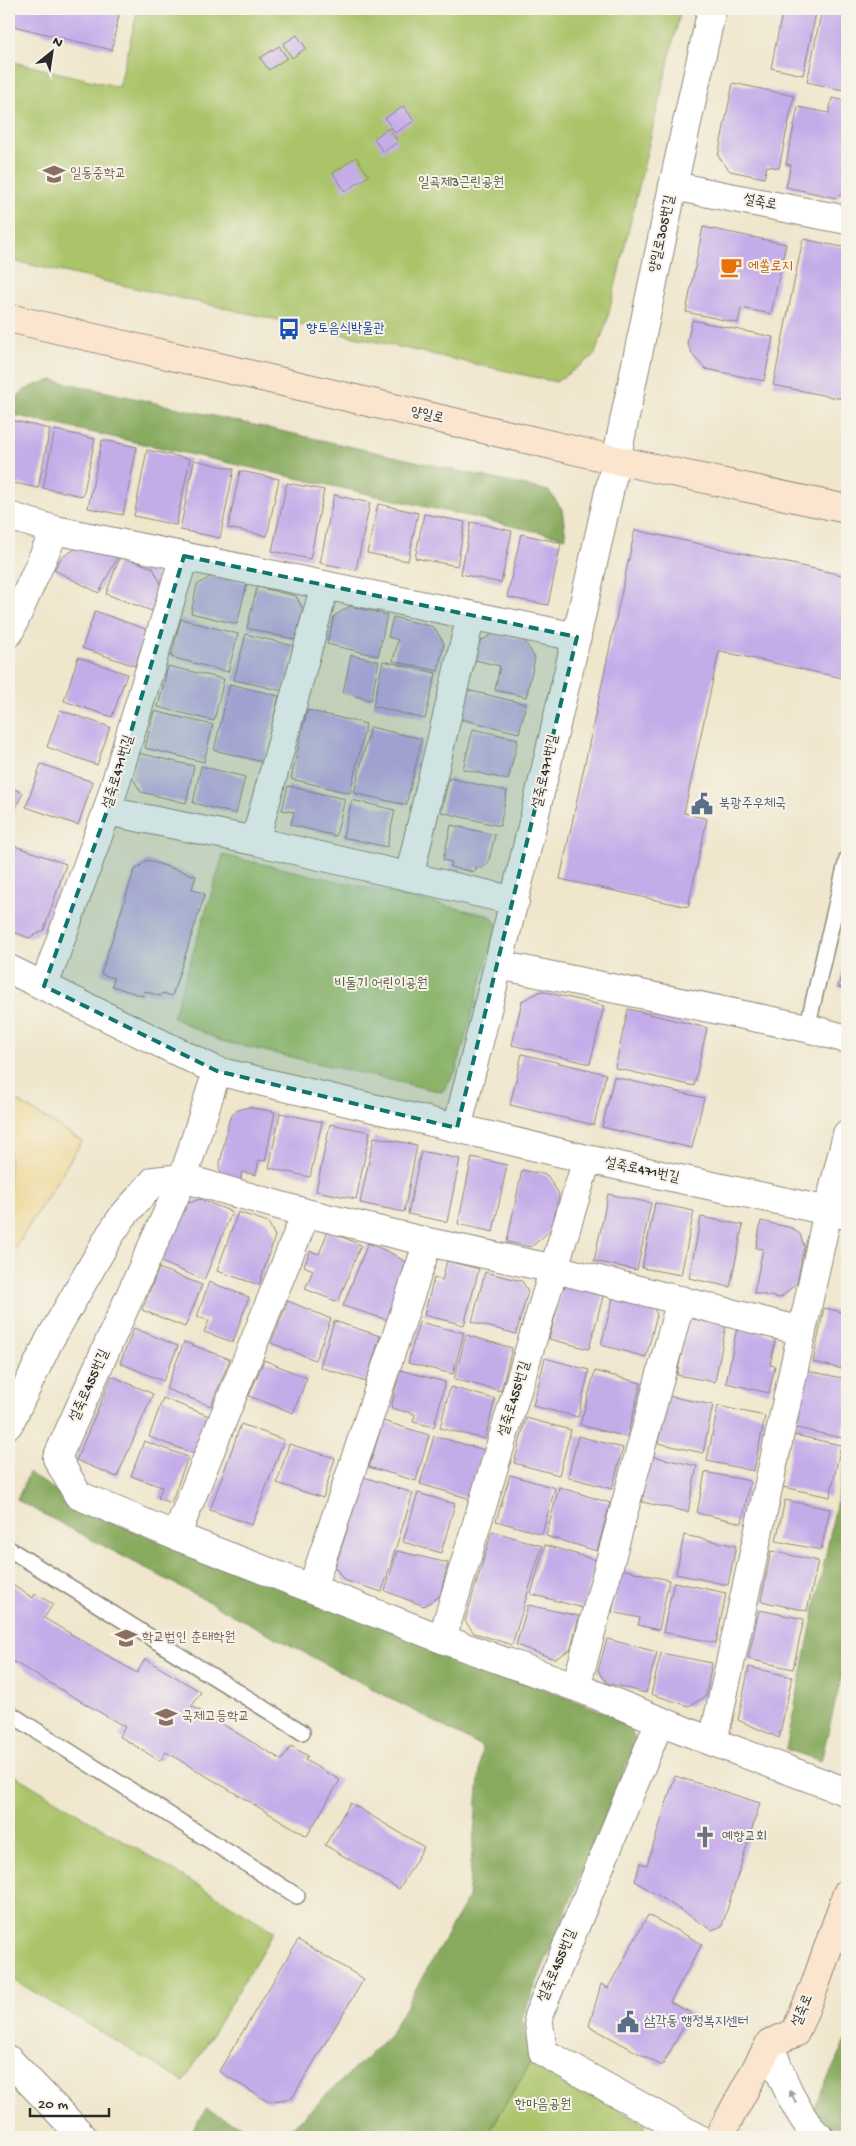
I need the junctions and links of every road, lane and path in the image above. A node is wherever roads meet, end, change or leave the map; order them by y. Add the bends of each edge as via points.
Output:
1 (712, 9) edge
2 (673, 186) junction
3 (847, 220) edge
4 (9, 318) edge
5 (616, 460) junction
6 (847, 509) edge
7 (9, 516) edge
8 (55, 530) junction
9 (184, 556) junction
10 (325, 585) junction
11 (471, 615) junction
12 (9, 633) edge
13 (578, 637) junction
14 (108, 811) junction
15 (255, 841) junction
16 (847, 859) edge
17 (409, 877) junction
18 (515, 901) junction
19 (499, 965) junction
20 (9, 969) edge
21 (44, 986) junction
22 (807, 1028) junction
23 (847, 1039) edge
24 (217, 1071) junction
25 (457, 1128) junction
26 (847, 1134) edge
27 (587, 1159) junction
28 (183, 1178) junction
29 (306, 1213) junction
30 (838, 1213) edge
31 (428, 1242) junction
32 (555, 1268) junction
33 (681, 1300) junction
34 (802, 1332) junction
35 (9, 1424) edge
36 (176, 1536) junction
37 (9, 1549) edge
38 (312, 1588) junction
39 (442, 1639) junction
40 (576, 1687) junction
41 (9, 1712) edge
42 (660, 1721) junction
43 (302, 1732) dead end
44 (713, 1742) junction
45 (847, 1792) edge
46 (847, 1893) edge
47 (297, 1896) dead end
48 (770, 2043) junction
49 (9, 2060) edge
50 (83, 2137) edge
51 (696, 2137) edge
52 (719, 2137) edge
53 (820, 2137) edge

1 - 2 street, 양일로305번길
2 - 3 street, 설죽로
2 - 5 street, 양일로305번길
4 - 5 main road, 양일로
5 - 6 main road, 양일로
5 - 13 street, 설죽로471번길
7 - 8 street
8 - 9 street
8 - 12 street
9 - 10 street
9 - 14 street, 설죽로471번길
10 - 11 street
10 - 15 street
11 - 13 street
11 - 17 street
13 - 18 street, 설죽로471번길
14 - 15 street
14 - 21 street, 설죽로471번길
15 - 17 street
16 - 22 lane
17 - 18 street
18 - 19 street, 설죽로471번길
19 - 22 street
19 - 25 street, 설죽로471번길
20 - 21 street, 설죽로471번길
21 - 24 street, 설죽로471번길
22 - 23 street
24 - 25 street, 설죽로471번길
24 - 28 street
25 - 27 street, 설죽로471번길
26 - 30 street
27 - 30 street, 설죽로471번길
27 - 32 street, 설죽로455번길
28 - 29 street
28 - 35 street via 154,1181 110,1234 49,1341
28 - 36 street, 설죽로455번길 via 57,1458 78,1494
29 - 31 street
29 - 36 street
30 - 34 street
31 - 32 street
31 - 38 street
32 - 33 street
32 - 39 street, 설죽로455번길
33 - 34 street
33 - 40 street
34 - 44 street
36 - 38 street, 설죽로455번길
37 - 43 lane
38 - 39 street, 설죽로455번길
39 - 40 street, 설죽로455번길
40 - 42 street, 설죽로455번길
41 - 47 lane
42 - 44 street, 설죽로455번길
42 - 51 street, 설죽로455번길 via 538,2016 543,2052
44 - 45 street, 설죽로455번길
46 - 48 main road, 설죽로 via 795,2033
48 - 52 main road
53 -> 48 street via 776,2067
49 - 50 street

